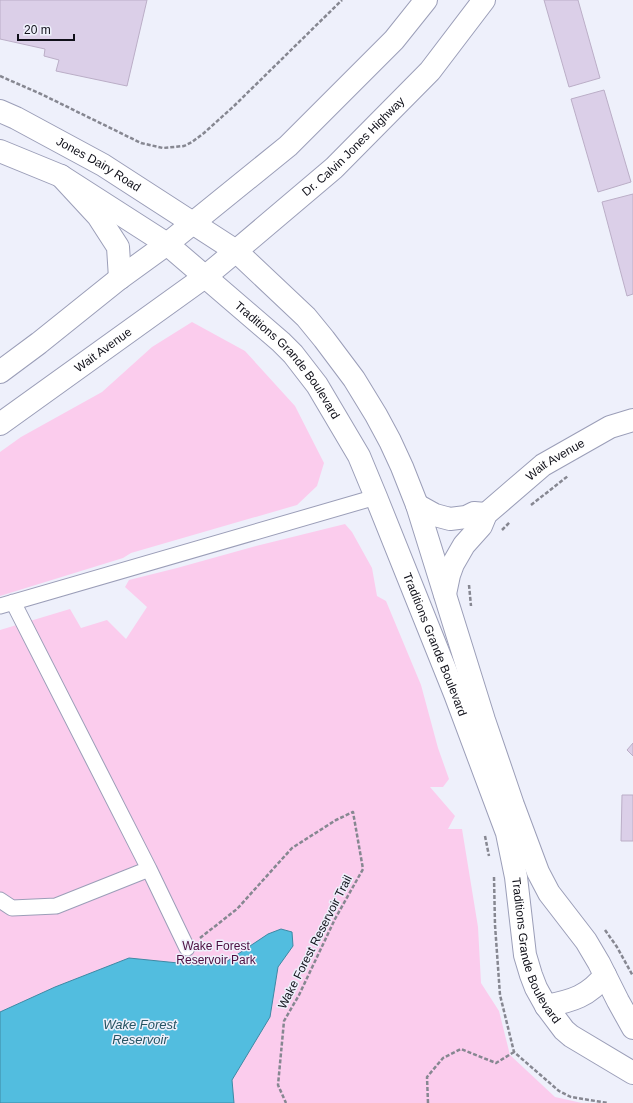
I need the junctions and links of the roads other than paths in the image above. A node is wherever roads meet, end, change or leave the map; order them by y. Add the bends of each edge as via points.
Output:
1 (426, 0) edge
2 (484, 0) edge
3 (0, 111) edge
4 (0, 151) edge
5 (60, 176) junction
6 (193, 223) junction
7 (167, 244) junction
8 (236, 252) junction
9 (206, 276) junction
10 (120, 278) junction
11 (0, 372) edge
12 (633, 420) edge
13 (0, 424) edge
14 (376, 497) junction
15 (417, 505) junction
16 (486, 514) junction
17 (445, 594) junction
18 (6, 604) edge
19 (149, 869) junction
20 (0, 900) edge
21 (187, 948) road end
22 (605, 975) junction
23 (546, 1006) junction
24 (633, 1028) edge
25 (633, 1073) edge

1 - 6 main road via 394,40 288,146
2 - 8 main road, Dr. Calvin Jones Highway via 430,71 334,168
3 - 6 main road, Jones Dairy Road via 103,165
4 - 5 main road
5 - 7 main road
5 - 10 main road via 98,216 118,247
6 - 7 main road
6 - 8 main road, Traditions Grande Boulevard
7 - 9 main road, Traditions Grande Boulevard
7 - 10 main road
8 - 9 main road, Dr. Calvin Jones Highway
8 - 15 main road, Traditions Grande Boulevard via 306,317 354,379 390,441
9 - 13 main road, Wait Avenue
9 - 14 main road, Traditions Grande Boulevard via 281,342 306,370 359,456
10 - 11 main road
12 - 16 main road, Wait Avenue via 610,427 543,465
14 - 18 street
14 - 23 main road, Traditions Grande Boulevard via 455,694 507,833 525,955 536,988
15 - 16 main road via 436,515 450,518 466,517 474,513
15 - 17 main road, Traditions Grande Boulevard
16 - 17 main road via 481,526 464,545 453,564
17 - 22 main road, Traditions Grande Boulevard via 484,720 538,872 553,898 586,941
18 - 19 street
19 - 20 street via 56,906 12,908
19 - 21 street
22 - 23 main road via 587,993 568,1002
22 - 24 main road, Traditions Grande Boulevard
23 - 25 main road, Traditions Grande Boulevard via 571,1036

